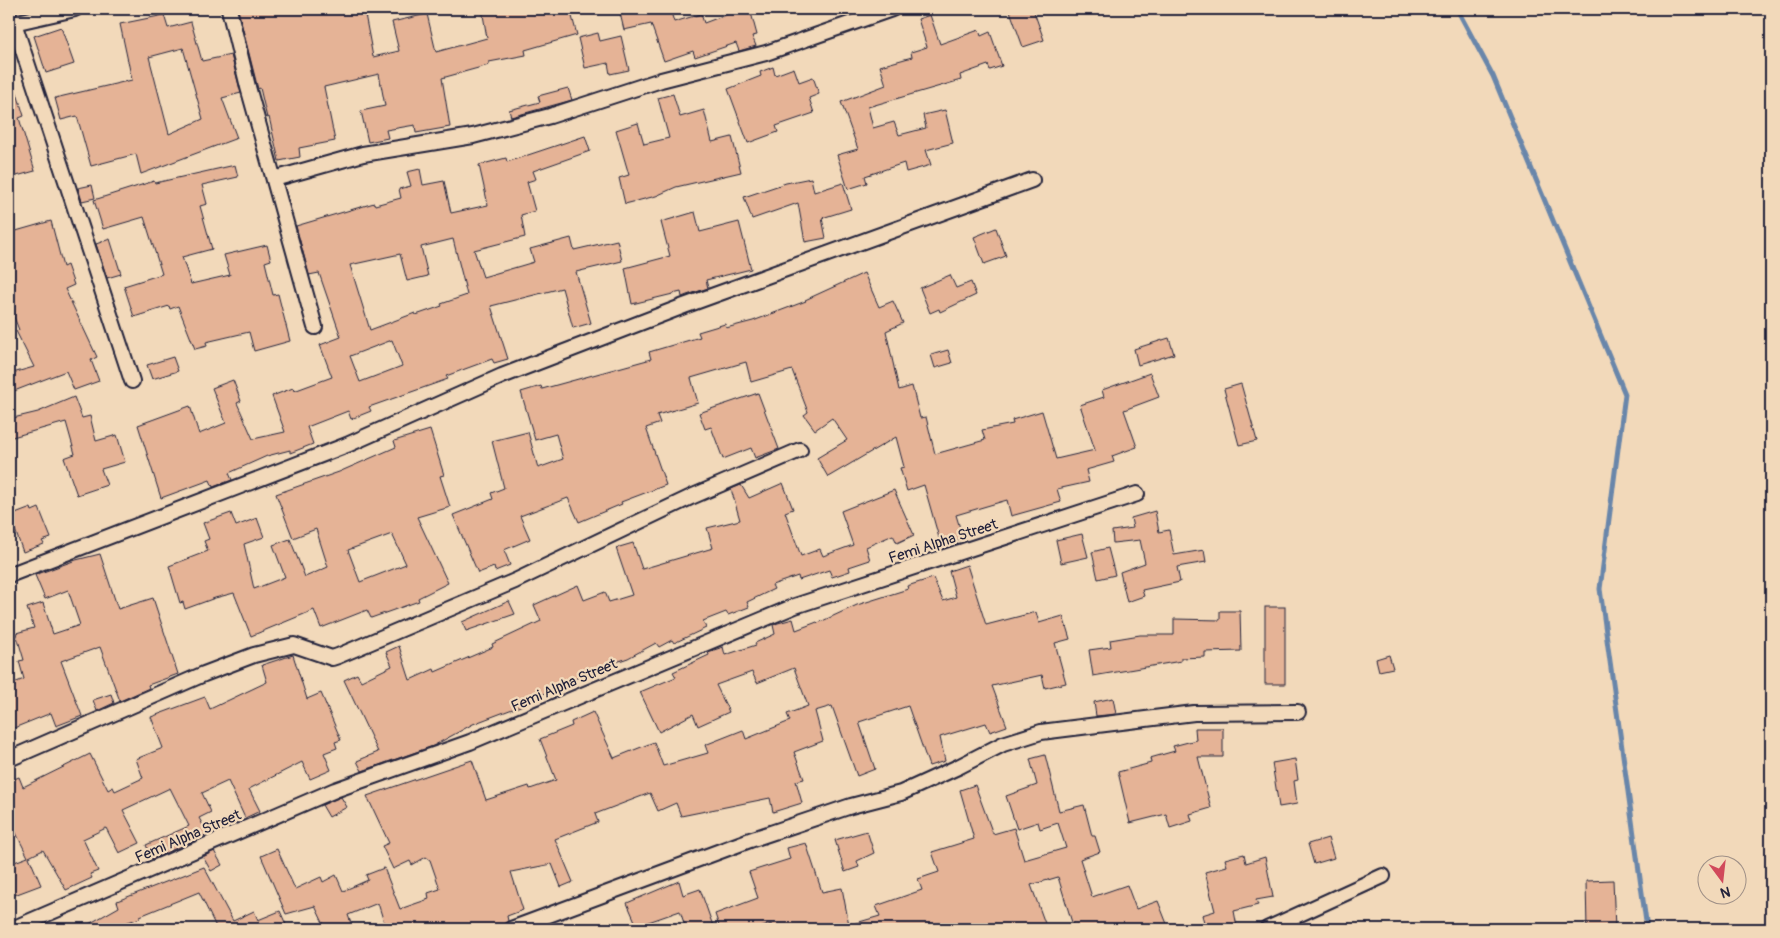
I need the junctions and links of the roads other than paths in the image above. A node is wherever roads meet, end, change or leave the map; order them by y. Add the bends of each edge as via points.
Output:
1 (75, 9) edge
2 (229, 9) edge
3 (892, 9) edge
4 (11, 24) edge
5 (274, 179) junction
6 (1032, 180) dead end
7 (315, 327) dead end
8 (132, 382) dead end
9 (800, 450) dead end
10 (1137, 494) dead end
11 (9, 575) edge
12 (1298, 712) dead end
13 (9, 758) edge
14 (1383, 876) dead end
15 (12, 929) edge
16 (511, 929) edge
17 (1267, 929) edge

1 - 4 street
2 - 5 street
3 - 5 street via 766,54 660,80 550,116 473,136 363,154
4 - 8 street
5 - 7 street
6 - 11 street via 511,372 347,445
9 - 13 street via 515,581 338,656 332,658 294,645 254,655
10 - 15 street, Femi Alpha Street via 795,606 470,742 336,790
12 - 16 street via 1194,713 1041,732 1002,744 901,792 750,840
14 - 17 street

